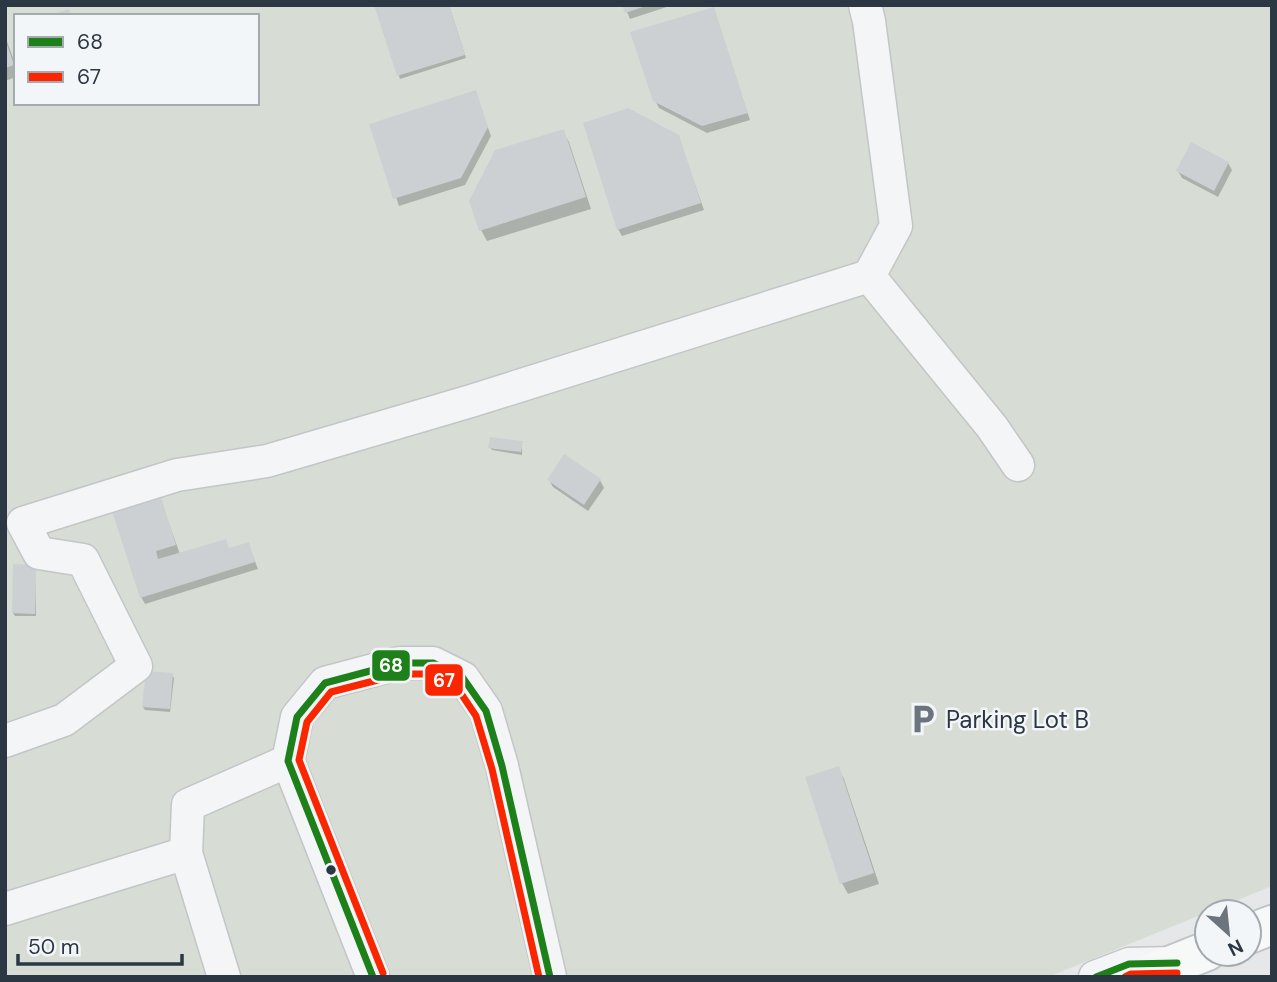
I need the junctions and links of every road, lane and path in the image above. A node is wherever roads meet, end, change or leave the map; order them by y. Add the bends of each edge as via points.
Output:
1 (866, 5) edge
2 (869, 276) junction
3 (1017, 466) dead end
4 (5, 741) edge
5 (288, 761) junction
6 (186, 853) junction
7 (5, 909) edge
8 (1192, 957) edge
9 (224, 977) edge
10 (373, 977) edge
11 (550, 977) edge
12 (1095, 977) edge
13 (1142, 977) edge

1 - 2 lane via 895,226
2 - 3 lane via 992,427
2 - 4 lane via 278,458 177,475 23,523 38,552 83,560 136,666 64,720
5 - 6 lane via 188,805
5 - 10 lane
5 - 11 lane via 297,717 325,683 400,663 433,663 463,678 486,711
6 - 7 lane
6 - 9 lane
8 - 12 lane via 1129,964
8 - 13 main road

